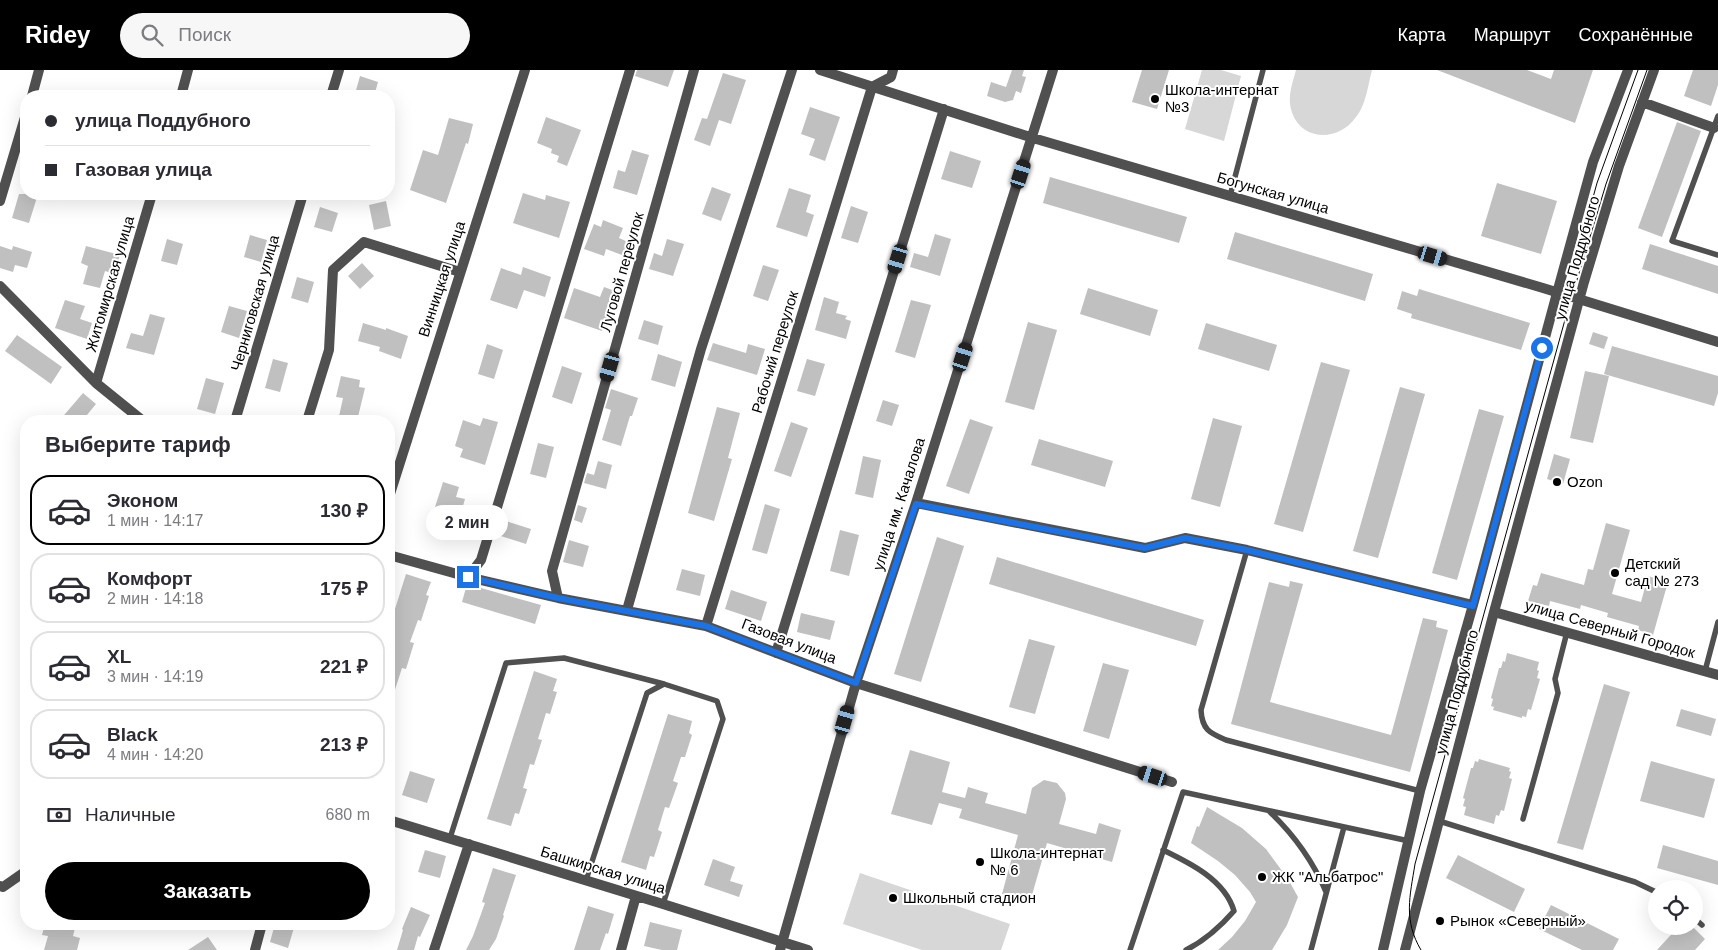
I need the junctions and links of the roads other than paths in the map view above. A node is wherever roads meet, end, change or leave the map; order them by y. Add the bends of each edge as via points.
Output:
1 (39, 70) edge
2 (188, 70) edge
3 (339, 70) edge
4 (526, 70) edge
5 (630, 70) edge
6 (694, 70) edge
7 (792, 70) edge
8 (820, 70) edge
9 (893, 70) edge
10 (1053, 70) edge
11 (1262, 70) edge
12 (1628, 70) edge
13 (1654, 70) edge
14 (872, 87) junction
15 (34, 90) edge
16 (183, 90) edge
17 (334, 90) edge
18 (1642, 102) junction
19 (944, 109) junction
20 (1718, 116) edge
21 (1714, 128) junction
22 (20, 134) edge
23 (1033, 138) junction
24 (1230, 196) junction
25 (150, 200) edge
26 (301, 200) edge
27 (0, 201) edge
28 (1718, 255) edge
29 (460, 272) junction
30 (0, 286) edge
31 (1557, 292) junction
32 (1580, 300) junction
33 (1718, 342) edge
34 (96, 383) junction
35 (136, 415) edge
36 (237, 415) edge
37 (309, 415) edge
38 (395, 478) edge
39 (916, 504) junction
40 (1247, 550) junction
41 (395, 557) edge
42 (468, 577) junction
43 (558, 598) junction
44 (1473, 606) junction
45 (627, 610) junction
46 (1494, 612) junction
47 (1718, 622) edge
48 (706, 626) junction
49 (1567, 632) junction
50 (776, 653) junction
51 (1705, 671) junction
52 (1718, 675) edge
53 (856, 683) junction
54 (664, 684) junction
55 (1172, 782) dead end
56 (1420, 791) junction
57 (1268, 811) junction
58 (1523, 819) dead end
59 (1439, 821) junction
60 (395, 822) edge
61 (1344, 827) junction
62 (450, 838) junction
63 (1409, 842) junction
64 (469, 844) junction
65 (1163, 850) junction
66 (20, 875) edge
67 (586, 880) junction
68 (1, 888) edge
69 (1648, 888) edge
70 (1326, 892) junction
71 (636, 896) junction
72 (663, 904) junction
73 (260, 930) edge
74 (781, 946) edge
75 (255, 950) edge
76 (434, 950) edge
77 (621, 950) edge
78 (808, 950) edge
79 (1130, 950) edge
80 (1186, 950) edge
81 (1311, 950) edge
82 (1384, 950) edge
83 (1405, 950) edge

1 - 15 street
2 - 16 street
3 - 17 street
4 - 29 street, Винницкая улица
5 - 42 street via 481,560
6 - 43 street, Луговой переулок via 552,571
7 - 45 street via 701,349
8 - 14 street, Богунская улица
9 - 14 street via 891,77
10 - 23 street, улица им. Качалова
11 - 24 lane
12 - 31 street, улица Поддубного via 1593,162
13 - 18 street, улица Поддубного
14 - 19 street, Богунская улица
14 - 48 street, Рабочий переулок
18 - 21 street
18 - 32 street, улица Поддубного via 1619,166
19 - 23 street, Богунская улица
19 - 50 street
20 - 21 lane
21 - 28 lane via 1672,241
22 - 27 street
23 - 24 street, Богунская улица
23 - 39 street, улица им. Качалова
24 - 31 street, Богунская улица
25 - 34 street, Житомирская улица
26 - 36 street, Черниговская улица
29 - 37 street via 364,242 333,270 329,350
29 - 38 street, Винницкая улица
30 - 34 street
31 - 32 street, Богунская улица
31 - 44 street, улица Поддубного
32 - 33 street, Богунская улица
32 - 46 street, улица Поддубного
34 - 35 street
39 - 40 street via 1145,548 1185,538
39 - 53 street, улица им. Качалова
40 - 44 street
40 - 56 lane via 1201,710 1203,724 1208,731 1226,740
41 - 42 street, Газовая улица
42 - 43 street, Газовая улица
43 - 45 street, Газовая улица
44 - 56 street, улица Поддубного
45 - 48 street, Газовая улица
46 - 49 street, улица Северный Городок
46 - 59 street, улица Поддубного
47 - 51 lane
48 - 50 street, Газовая улица
49 - 51 street, улица Северный Городок
49 - 58 lane via 1555,679 1558,693
50 - 53 street, Газовая улица
51 - 52 street, улица Северный Городок
53 - 55 street, Газовая улица
53 - 74 street, улица им. Качалова
54 - 62 lane via 564,658 506,664
54 - 67 lane via 646,693
54 - 72 lane via 717,701 724,719
56 - 63 street, улица Поддубного
57 - 61 lane
57 - 65 lane via 1183,792
57 - 70 lane via 1306,854
59 - 69 lane
59 - 83 street, улица Поддубного
60 - 62 street, Башкирская улица
61 - 63 lane
61 - 70 lane
62 - 64 street, Башкирская улица
63 - 82 street, улица Поддубного
64 - 67 street, Башкирская улица
64 - 76 street
65 - 79 lane
65 - 80 lane via 1208,876 1224,891 1234,911 1209,936
66 - 68 street
67 - 71 street, Башкирская улица
70 - 81 lane
71 - 72 street, Башкирская улица
71 - 77 street
72 - 74 street, Башкирская улица
73 - 75 street
74 - 78 street, Башкирская улица

